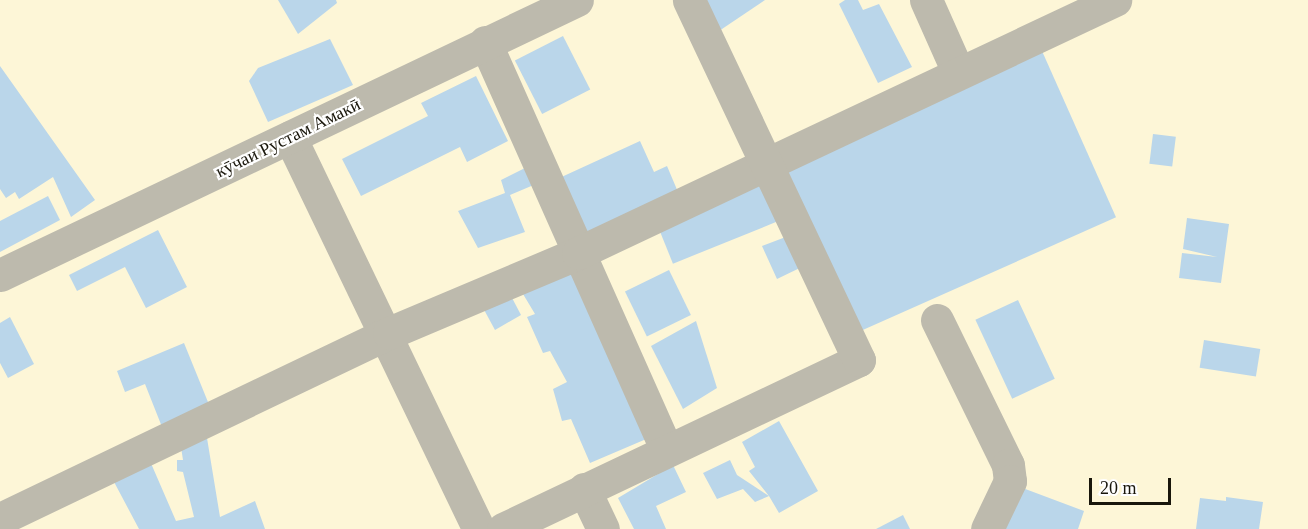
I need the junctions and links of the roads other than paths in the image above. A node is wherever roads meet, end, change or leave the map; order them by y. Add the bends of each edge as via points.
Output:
1 (577, 0) edge
2 (689, 0) edge
3 (926, 0) edge
4 (1115, 0) edge
5 (485, 42) junction
6 (958, 72) junction
7 (290, 137) junction
8 (765, 161) junction
9 (578, 253) junction
10 (0, 275) edge
11 (937, 320) dead end
12 (389, 333) junction
13 (666, 448) junction
14 (584, 489) junction
15 (0, 519) edge
16 (479, 529) edge
17 (503, 529) edge
18 (603, 529) edge
19 (987, 529) edge

1 - 5 street, кӯчаи Рустам Амакӣ
2 - 8 street
3 - 6 street
4 - 6 street
5 - 7 street, кӯчаи Рустам Амакӣ
5 - 9 street
6 - 8 street
7 - 10 street, кӯчаи Рустам Амакӣ
7 - 12 street
8 - 9 street
8 - 13 street via 859,360
9 - 12 street
9 - 13 street
11 - 19 street via 1008,465 1010,481
12 - 15 street
12 - 16 street
13 - 14 street
14 - 17 street
14 - 18 street

